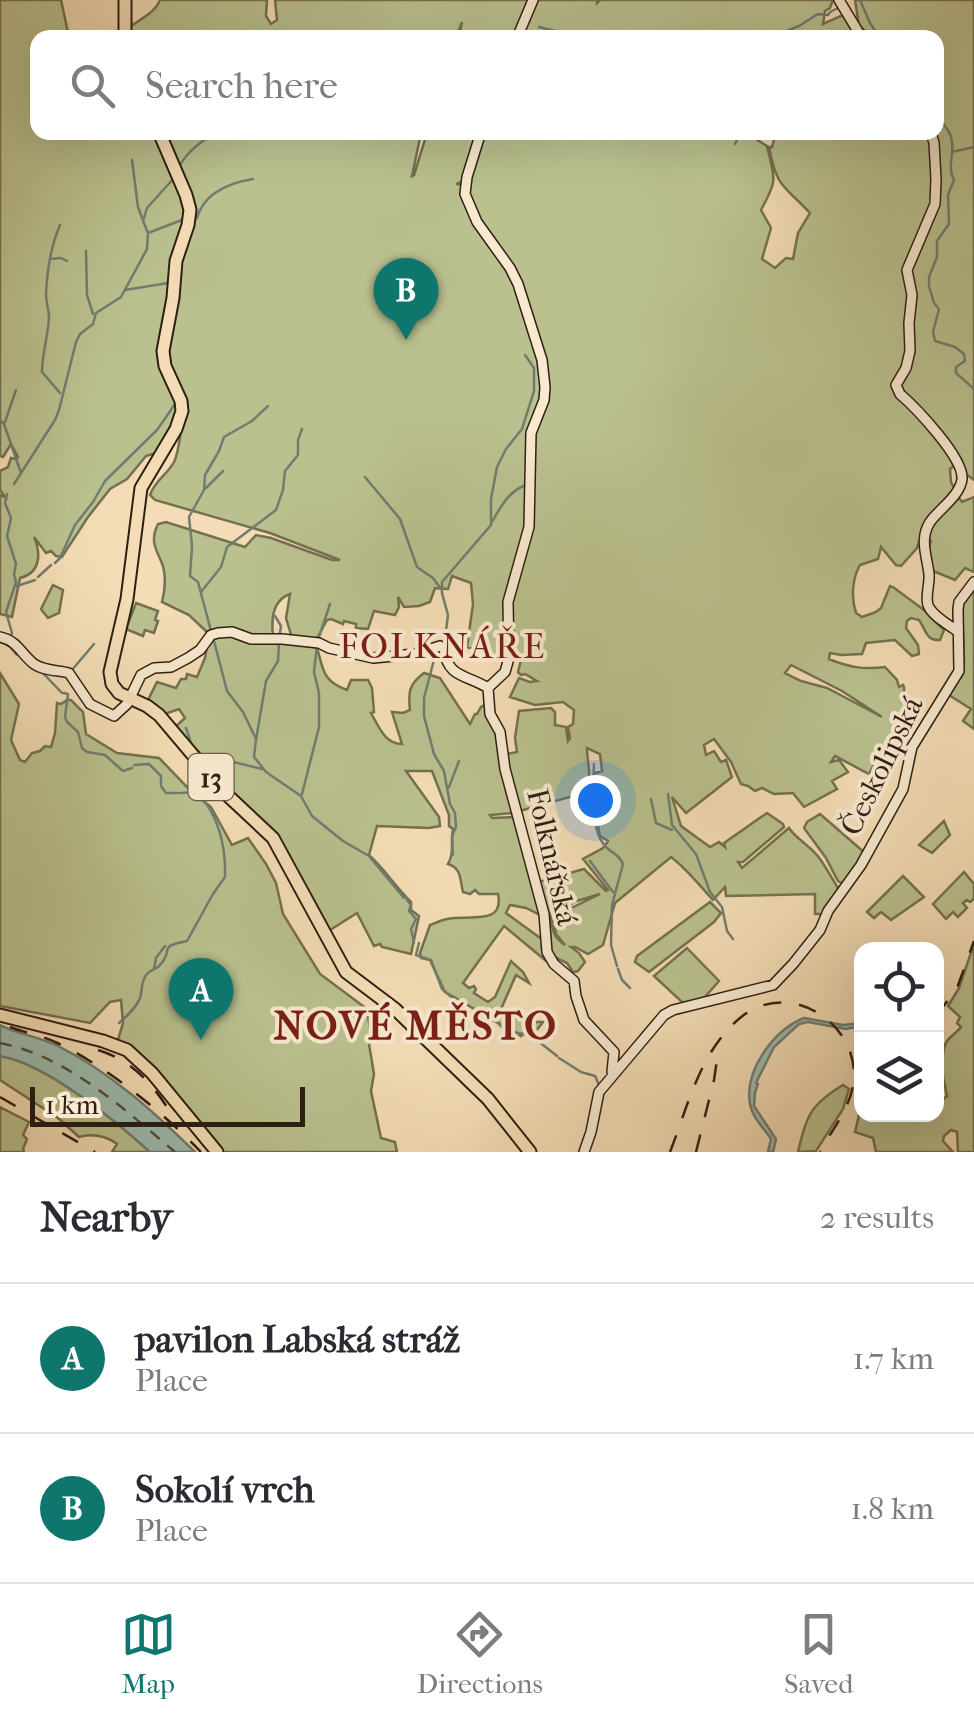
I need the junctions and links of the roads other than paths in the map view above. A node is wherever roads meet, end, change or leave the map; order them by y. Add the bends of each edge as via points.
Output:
1 (126, 0) edge
2 (533, 0) edge
3 (840, 0) edge
4 (124, 30) edge
5 (520, 30) edge
6 (857, 30) edge
7 (161, 140) edge
8 (479, 140) edge
9 (933, 140) edge
10 (974, 582) edge
11 (956, 630) junction
12 (6, 638) edge
13 (488, 688) junction
14 (130, 700) junction
15 (0, 1015) edge
16 (612, 1075) junction
17 (217, 1152) edge
18 (530, 1152) edge
19 (584, 1152) edge

1 - 4 main road
2 - 5 street
3 - 6 street
7 - 14 main road via 190,206 163,351 182,411 140,490 110,672 113,686
8 - 13 street via 465,194 518,284 545,387 531,433 528,527 508,602 509,658
9 - 11 street via 935,204 908,270 910,351 896,385 955,456 962,475 958,490 928,525 924,544 928,605
10 - 11 street, Českolipská via 959,602
11 - 16 street, Českolipská via 959,671 915,743 905,784 880,832 820,930 766,988 669,1012
12 - 14 street via 36,665 68,673 90,704 110,715
13 - 14 street via 460,676 440,646 372,658 322,644 225,632 211,635 171,667 142,674
13 - 16 street, Folknářská via 548,954 574,980 584,1020 613,1049
14 - 18 main road, 13 via 158,714 270,835 346,972 395,1009 488,1099
15 - 17 main road via 127,1050
16 - 19 street, Českolipská via 599,1092

